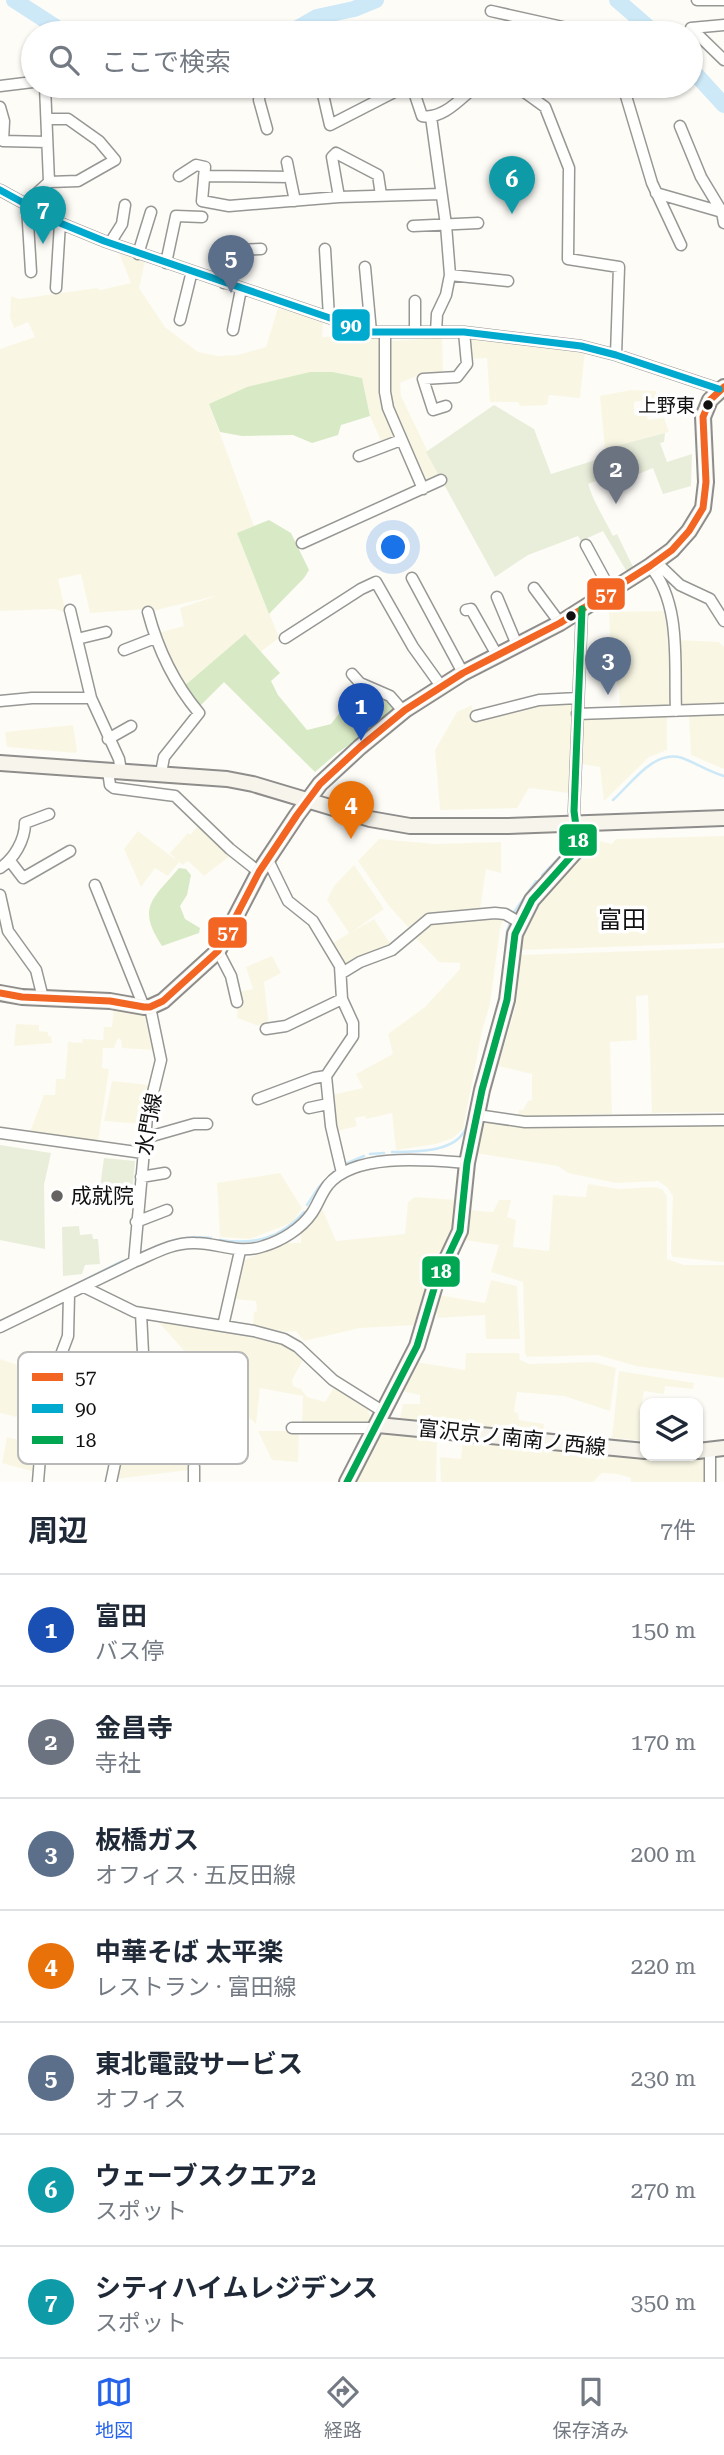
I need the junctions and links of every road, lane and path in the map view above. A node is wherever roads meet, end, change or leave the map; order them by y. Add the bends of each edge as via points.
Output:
1 (697, 0) edge
2 (724, 0) edge
3 (491, 10) dead end
4 (537, 21) edge
5 (724, 25) edge
6 (703, 27) edge
7 (703, 40) edge
8 (724, 60) edge
9 (21, 83) edge
10 (0, 86) edge
11 (46, 98) edge
12 (259, 98) edge
13 (324, 98) edge
14 (382, 98) edge
15 (416, 98) edge
16 (461, 98) edge
17 (533, 98) edge
18 (626, 98) edge
19 (0, 107) edge
20 (430, 117) junction
21 (47, 119) junction
22 (680, 126) dead end
23 (267, 129) dead end
24 (47, 142) junction
25 (287, 162) dead end
26 (179, 176) dead end
27 (204, 176) junction
28 (290, 177) junction
29 (49, 183) junction
30 (0, 190) edge
31 (656, 193) junction
32 (441, 194) junction
33 (381, 195) junction
34 (339, 197) junction
35 (295, 201) junction
36 (26, 205) junction
37 (125, 205) dead end
38 (151, 212) dead end
39 (202, 217) dead end
40 (723, 217) edge
41 (60, 223) junction
42 (478, 223) dead end
43 (446, 225) junction
44 (413, 226) dead end
45 (110, 243) junction
46 (681, 245) dead end
47 (261, 249) dead end
48 (325, 249) dead end
49 (138, 254) junction
50 (166, 263) junction
51 (365, 267) dead end
52 (192, 271) junction
53 (31, 272) dead end
54 (450, 275) junction
55 (508, 281) dead end
56 (224, 283) junction
57 (55, 288) dead end
58 (241, 289) junction
59 (415, 300) dead end
60 (329, 317) junction
61 (180, 320) dead end
62 (233, 330) dead end
63 (371, 332) junction
64 (415, 332) junction
65 (436, 332) junction
66 (464, 332) junction
67 (385, 333) junction
68 (616, 355) junction
69 (721, 388) edge
70 (446, 406) dead end
71 (401, 440) junction
72 (359, 456) dead end
73 (441, 480) dead end
74 (423, 489) junction
75 (302, 544) dead end
76 (586, 545) dead end
77 (653, 564) junction
78 (412, 578) dead end
79 (534, 588) dead end
80 (611, 591) junction
81 (497, 597) dead end
82 (582, 609) junction
83 (70, 610) dead end
84 (466, 610) dead end
85 (148, 612) dead end
86 (724, 621) edge
87 (559, 623) junction
88 (106, 632) dead end
89 (155, 638) junction
90 (285, 638) dead end
91 (77, 639) junction
92 (517, 645) junction
93 (124, 650) dead end
94 (497, 655) junction
95 (463, 673) junction
96 (352, 674) dead end
97 (441, 687) junction
98 (91, 698) junction
99 (578, 698) junction
100 (0, 701) edge
101 (724, 709) edge
102 (676, 711) junction
103 (404, 712) junction
104 (578, 714) junction
105 (476, 716) dead end
106 (131, 726) dead end
107 (108, 739) junction
108 (0, 763) edge
109 (115, 771) junction
110 (161, 773) junction
111 (308, 800) junction
112 (49, 814) dead end
113 (724, 818) edge
114 (575, 823) junction
115 (70, 851) dead end
116 (10, 861) junction
117 (263, 866) junction
118 (0, 868) edge
119 (95, 885) dead end
120 (0, 895) edge
121 (519, 922) junction
122 (3, 927) edge
123 (218, 951) junction
124 (342, 973) junction
125 (0, 993) edge
126 (43, 998) junction
127 (342, 999) junction
128 (237, 1002) dead end
129 (147, 1007) junction
130 (266, 1029) dead end
131 (326, 1076) junction
132 (258, 1098) dead end
133 (328, 1104) junction
134 (309, 1108) dead end
135 (477, 1115) junction
136 (724, 1120) edge
137 (207, 1124) dead end
138 (0, 1133) edge
139 (145, 1138) junction
140 (143, 1153) junction
141 (467, 1163) junction
142 (165, 1173) dead end
143 (342, 1173) junction
144 (141, 1177) junction
145 (167, 1210) dead end
146 (136, 1222) junction
147 (240, 1251) junction
148 (134, 1262) junction
149 (84, 1287) junction
150 (69, 1295) junction
151 (141, 1313) junction
152 (223, 1326) junction
153 (0, 1327) edge
154 (62, 1352) edge
155 (143, 1352) edge
156 (379, 1421) junction
157 (292, 1428) dead end
158 (640, 1450) edge
159 (711, 1450) edge
160 (39, 1464) edge
161 (115, 1464) edge
162 (194, 1467) dead end
163 (38, 1482) edge
164 (111, 1482) edge
165 (194, 1482) edge
166 (347, 1482) edge
167 (710, 1482) edge

1 - 2 street
3 - 4 street
5 - 6 street
7 - 8 street
9 - 10 street
11 - 21 street
12 - 23 street
13 - 14 street via 330,125
15 - 20 street via 422,116
16 - 20 street
17 - 68 street via 545,107 569,168 568,260 619,267
18 - 31 street
19 - 24 street via 3,141
20 - 32 street
21 - 24 street
21 - 29 street via 68,119 99,141 115,160 78,181
22 - 40 street
24 - 29 street
25 - 28 street
26 - 27 street via 196,165 205,167
27 - 28 street
27 - 35 street via 202,201 229,206
28 - 35 street
29 - 36 street
30 - 36 street
31 - 40 street
31 - 46 street
32 - 33 street
32 - 43 street
33 - 34 street
33 - 34 street via 378,175 336,153 332,157
34 - 35 street
36 - 41 street
36 - 53 street
37 - 45 street via 122,224
38 - 49 street
39 - 50 street via 176,216
41 - 45 street
41 - 57 street
42 - 43 street
43 - 44 street
43 - 54 street
45 - 49 street
47 - 56 street via 232,250
48 - 60 street
49 - 50 street
50 - 52 street
51 - 63 street
52 - 56 street
52 - 61 street
54 - 55 street
54 - 65 street
56 - 58 street
58 - 60 street
58 - 62 street
59 - 64 street
60 - 63 street
63 - 67 street
64 - 65 street
64 - 67 street
65 - 66 street
66 - 68 street via 581,346
66 - 70 street via 467,364 457,377 423,379 433,410
67 - 71 street via 384,392
68 - 69 street
69 - 77 street via 703,417 703,509 672,550
71 - 72 street
71 - 74 street
73 - 74 street
74 - 75 street
76 - 80 street
77 - 80 street
77 - 86 street via 680,585 710,599
77 - 102 street via 669,601
78 - 95 street
79 - 87 street
80 - 82 street
81 - 92 street
82 - 87 street
82 - 99 street
83 - 91 street
84 - 94 street via 471,609
85 - 89 street
87 - 92 street
88 - 91 street
89 - 93 street
89 - 110 street via 181,692 199,712 164,757
90 - 97 street via 376,582
91 - 98 street
92 - 94 street
94 - 95 street
95 - 97 street
96 - 103 street via 360,683 390,696
97 - 103 street
98 - 100 street
98 - 107 street
99 - 104 street
99 - 105 street via 539,700
101 - 102 street
102 - 104 street
103 - 111 street via 333,771
104 - 114 street
106 - 107 street
107 - 109 street via 119,760
108 - 109 street
109 - 110 street
109 - 117 street via 110,785 114,788 175,796 220,840
110 - 111 street via 227,779
111 - 114 street via 410,826
111 - 117 street
112 - 116 street via 24,822 25,832
113 - 114 street
114 - 121 street via 576,852 532,900
115 - 116 street via 23,878
116 - 118 street
117 - 123 street
117 - 124 street via 288,901 313,921
119 - 129 street, 水門線
120 - 122 street
121 - 124 street via 505,914 429,919 392,950
121 - 135 street via 507,1000
122 - 126 street via 36,970
123 - 128 street
123 - 129 street via 163,1002
124 - 127 street
125 - 126 street
126 - 129 street
127 - 130 street via 286,1026
127 - 131 street via 355,1030
129 - 139 street, 水門線 via 161,1059
131 - 132 street
131 - 133 street
133 - 134 street
133 - 143 street
135 - 136 street via 525,1122
135 - 141 street
137 - 139 street
138 - 140 street
139 - 140 street, 水門線
140 - 144 street, 水門線
141 - 143 street via 406,1159
141 - 156 street via 457,1238 436,1282 417,1346
142 - 144 street
143 - 147 street via 330,1183 305,1222 278,1241
144 - 146 street, 水門線
145 - 146 street
146 - 148 street, 水門線
147 - 148 street via 183,1243
147 - 152 street
148 - 149 street
149 - 150 street
149 - 151 street, 富沢京ノ南南ノ西線
150 - 153 street
150 - 154 street via 68,1336
151 - 152 street, 富沢京ノ南南ノ西線
151 - 155 street
152 - 156 street, 富沢京ノ南南ノ西線 via 284,1339 298,1347
156 - 157 street
156 - 158 street, 富沢京ノ南南ノ西線
156 - 166 street
159 - 167 street
160 - 163 street
161 - 164 street
162 - 165 street

